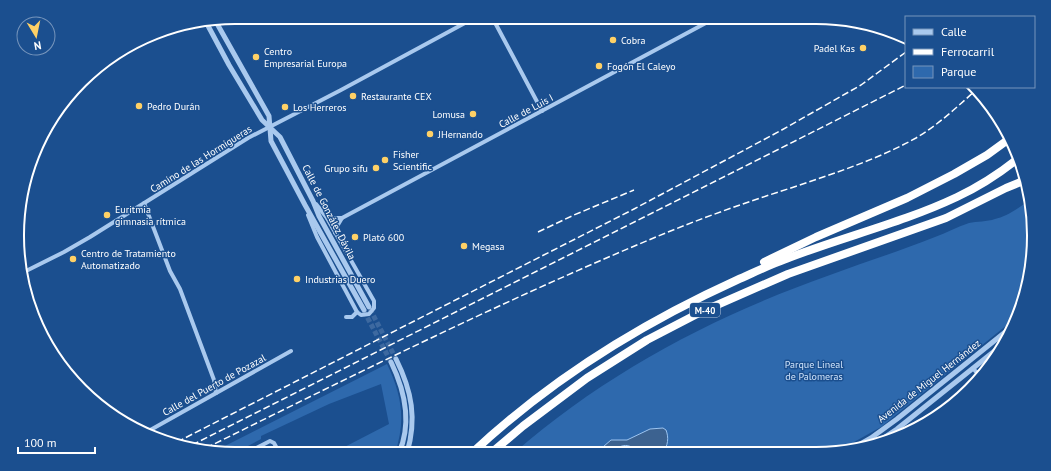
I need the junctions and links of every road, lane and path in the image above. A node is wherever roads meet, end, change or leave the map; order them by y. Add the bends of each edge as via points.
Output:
1 (463, 24) edge
2 (496, 24) edge
3 (704, 24) edge
4 (217, 25) edge
5 (209, 26) edge
6 (542, 111) junction
7 (269, 127) junction
8 (1005, 142) edge
9 (1014, 162) edge
10 (1019, 179) edge
11 (1020, 183) edge
12 (1006, 188) junction
13 (313, 201) junction
14 (144, 203) junction
15 (305, 205) junction
16 (326, 218) junction
17 (342, 218) junction
18 (335, 233) junction
19 (27, 270) edge
20 (726, 285) junction
21 (357, 312) junction
22 (346, 317) dead end
23 (1002, 334) edge
24 (291, 352) dead end
25 (990, 355) edge
26 (973, 368) junction
27 (977, 373) edge
28 (216, 393) junction
29 (151, 429) edge
30 (892, 432) edge
31 (867, 441) edge
32 (258, 447) edge
33 (276, 447) edge
34 (402, 447) edge
35 (409, 447) edge
36 (479, 447) edge
37 (498, 447) edge

1 - 7 street, Camino de las Hormigueras
2 - 6 street
3 - 6 street, Calle de Luis I
4 - 7 street, Calle de González Dávila via 270,116
5 - 7 street, Calle de González Dávila via 229,65 262,120
6 - 17 street, Calle de Luis I
7 - 13 street, Calle de González Dávila via 280,137
7 - 14 street, Camino de las Hormigueras
7 - 15 street, Calle de González Dávila via 271,141
8 - 20 highway via 954,174 745,271
9 - 20 highway, M-40 via 1000,173 958,196 915,215 785,259
10 - 12 highway, M-40
11 - 12 highway
12 - 37 highway, M-40 via 946,218 788,274 701,312 647,340 588,378
13 - 15 street, Calle de González Dávila via 366,308
13 - 16 street
14 - 19 street, Camino de las Hormigueras via 77,245
14 - 28 street via 170,271 183,296 214,380
15 - 21 street, Calle de González Dávila via 317,238
16 - 17 street, Calle de Luis I
16 - 18 street, Calle de González Dávila
17 - 18 street
18 - 21 street, Calle de González Dávila via 374,301 374,308 368,314 361,315
20 - 36 highway, M-40 via 651,323 582,366 516,415
21 - 22 street via 352,317
23 - 31 street, Avenida de Miguel Hernández
24 - 28 street, Calle del Puerto de Pozazal
25 - 26 street, Avenida de Miguel Hernández
26 - 27 street
26 - 30 street, Avenida de Miguel Hernández
28 - 29 street, Calle del Puerto de Pozazal
32 - 33 street via 270,441
34 - 35 street via 406,406 393,361 408,385 412,410

